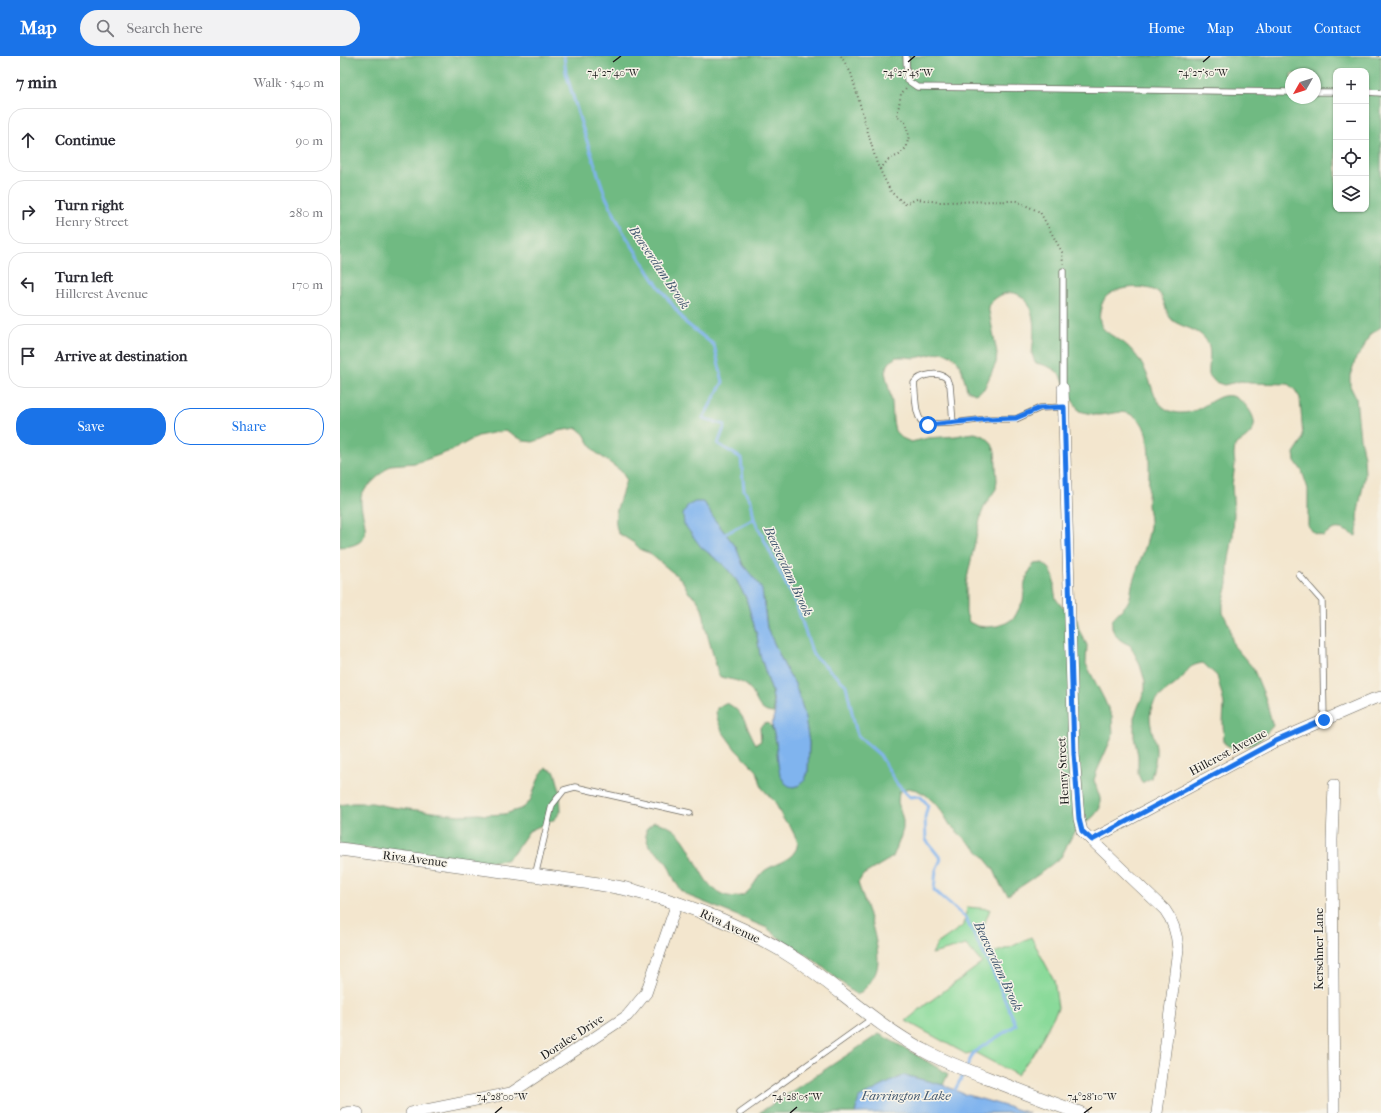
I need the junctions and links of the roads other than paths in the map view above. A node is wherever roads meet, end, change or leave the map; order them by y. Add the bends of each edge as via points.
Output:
1 (906, 56) edge
2 (1285, 92) edge
3 (1321, 92) edge
4 (1333, 92) edge
5 (1369, 92) edge
6 (1381, 93) edge
7 (1064, 271) road end
8 (1063, 388) joint
9 (1064, 407) junction
10 (953, 423) junction
11 (1299, 575) dead end
12 (1381, 697) edge
13 (1324, 720) junction
14 (1334, 785) dead end
15 (690, 813) dead end
16 (1092, 840) junction
17 (340, 849) edge
18 (535, 876) junction
19 (678, 903) junction
20 (873, 1018) junction
21 (345, 1113) edge
22 (358, 1113) edge
23 (411, 1113) edge
24 (740, 1113) edge
25 (1080, 1113) edge
26 (1157, 1113) edge
27 (1334, 1113) edge

1 - 2 lane via 906,80 917,87
3 - 4 lane
5 - 6 lane
7 - 8 lane
8 - 9 street, Henry Street
9 - 10 lane via 1040,408 1016,418
9 - 16 street, Henry Street via 1074,753 1079,819 1082,831
10 - 10 lane via 928,425 919,420 914,383 918,378 935,375 947,380 950,385
11 - 13 lane via 1322,602
12 - 13 street, Hillcrest Avenue
13 - 16 street, Hillcrest Avenue via 1276,741
14 - 27 street, Kerschner Lane
15 - 18 lane via 576,787 564,790 552,805
16 - 26 street, Henry Street via 1165,910 1170,916 1177,937 1178,949
17 - 18 street, Riva Avenue
18 - 19 street, Riva Avenue via 599,884
19 - 20 street, Riva Avenue via 758,937 800,962
19 - 23 street, Doralee Drive via 646,993 627,1016 511,1092
20 - 24 lane
20 - 25 street, Riva Avenue via 924,1051
21 - 22 street

